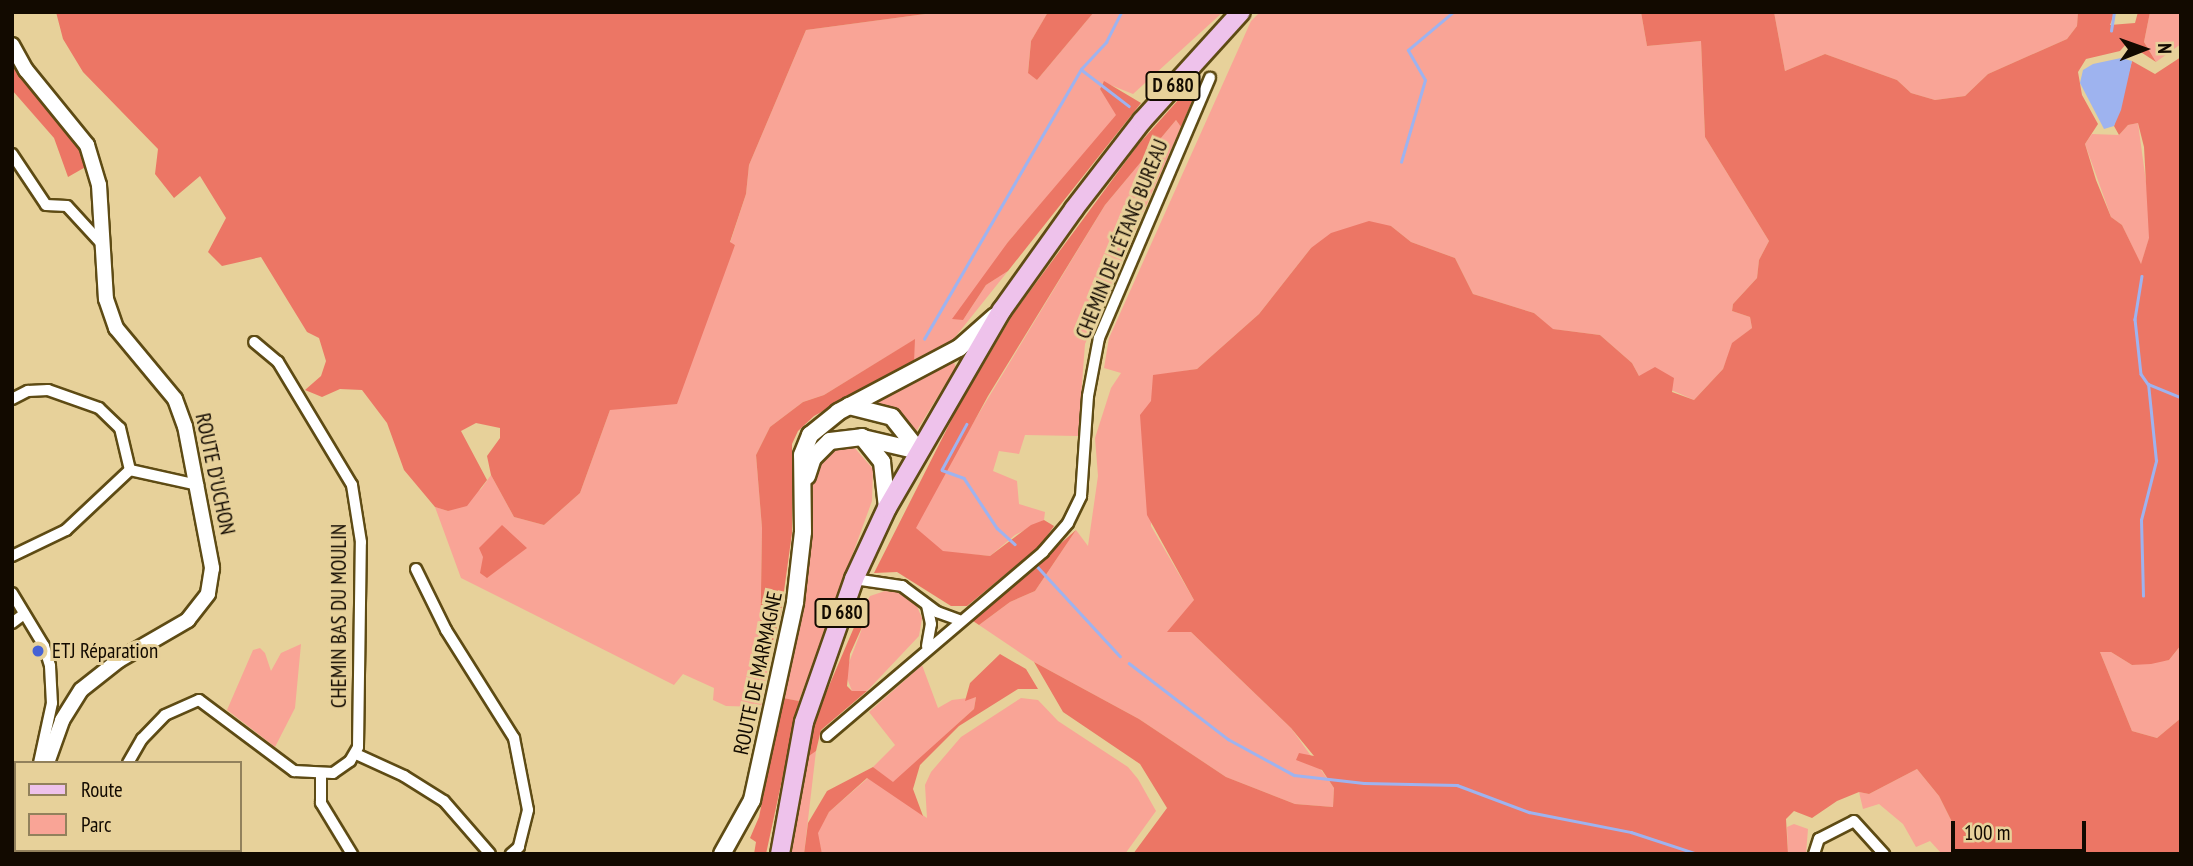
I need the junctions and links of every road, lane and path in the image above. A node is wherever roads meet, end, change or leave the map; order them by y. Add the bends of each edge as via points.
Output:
1 (1241, 12) edge
2 (12, 45) edge
3 (1210, 78) dead end
4 (12, 154) edge
5 (101, 243) junction
6 (1002, 310) junction
7 (254, 341) dead end
8 (12, 399) edge
9 (849, 406) junction
10 (862, 437) junction
11 (919, 451) junction
12 (130, 470) junction
13 (198, 485) junction
14 (802, 491) junction
15 (887, 508) junction
16 (12, 556) edge
17 (416, 569) dead end
18 (854, 579) junction
19 (12, 593) edge
20 (927, 605) junction
21 (24, 614) junction
22 (959, 620) junction
23 (12, 623) edge
24 (925, 650) junction
25 (827, 736) dead end
26 (356, 754) junction
27 (39, 761) edge
28 (48, 761) edge
29 (130, 761) edge
30 (321, 774) junction
31 (352, 854) edge
32 (490, 854) edge
33 (511, 854) edge
34 (722, 854) edge
35 (779, 854) edge
36 (1814, 854) edge
37 (1884, 854) edge

1 - 6 main road, D 680 via 1142,121
2 - 5 street, ROUTE D'UCHON via 26,70 87,145 99,185
3 - 22 street, CHEMIN DE L'ÉTANG BUREAU via 1099,338 1088,396 1081,496 1068,523 1043,552
4 - 5 street via 46,205 67,206
5 - 13 street, ROUTE D'UCHON via 106,299 116,328 176,399
6 - 9 main road, ROUTE DE MARMAGNE via 959,348
6 - 11 main road, D 680
7 - 26 street, CHEMIN BAS DU MOULIN via 278,362 352,485 361,542
8 - 12 street via 48,390 107,412 125,440
9 - 11 main road via 892,417
9 - 14 main road, ROUTE DE MARMAGNE via 810,435 802,454
10 - 11 main road, ROUTE DE MARMAGNE
10 - 14 main road, ROUTE DE MARMAGNE via 841,437 821,448
10 - 15 main road via 883,462
11 - 15 main road, D 680
12 - 13 street
12 - 16 street via 66,530
13 - 28 street, ROUTE D'UCHON via 212,568 203,605 188,620 119,660 81,690 62,721
14 - 34 main road, ROUTE DE MARMAGNE via 798,580 761,762 744,821
15 - 18 main road, D 680
17 - 33 street via 446,630 514,738 528,810 519,847
18 - 20 street via 902,586
18 - 35 main road, D 680 via 804,722
19 - 21 street
20 - 22 street
20 - 24 street via 931,636
21 - 23 street
21 - 27 street via 44,646 52,683 50,718
22 - 24 street, CHEMIN DE L'ÉTANG BUREAU
24 - 25 street, CHEMIN DE L'ÉTANG BUREAU
26 - 30 street via 332,773
26 - 32 street via 444,800
29 - 30 street via 142,738 164,715 199,700 284,766
30 - 31 street via 321,803
36 - 37 street via 1819,839 1858,821

